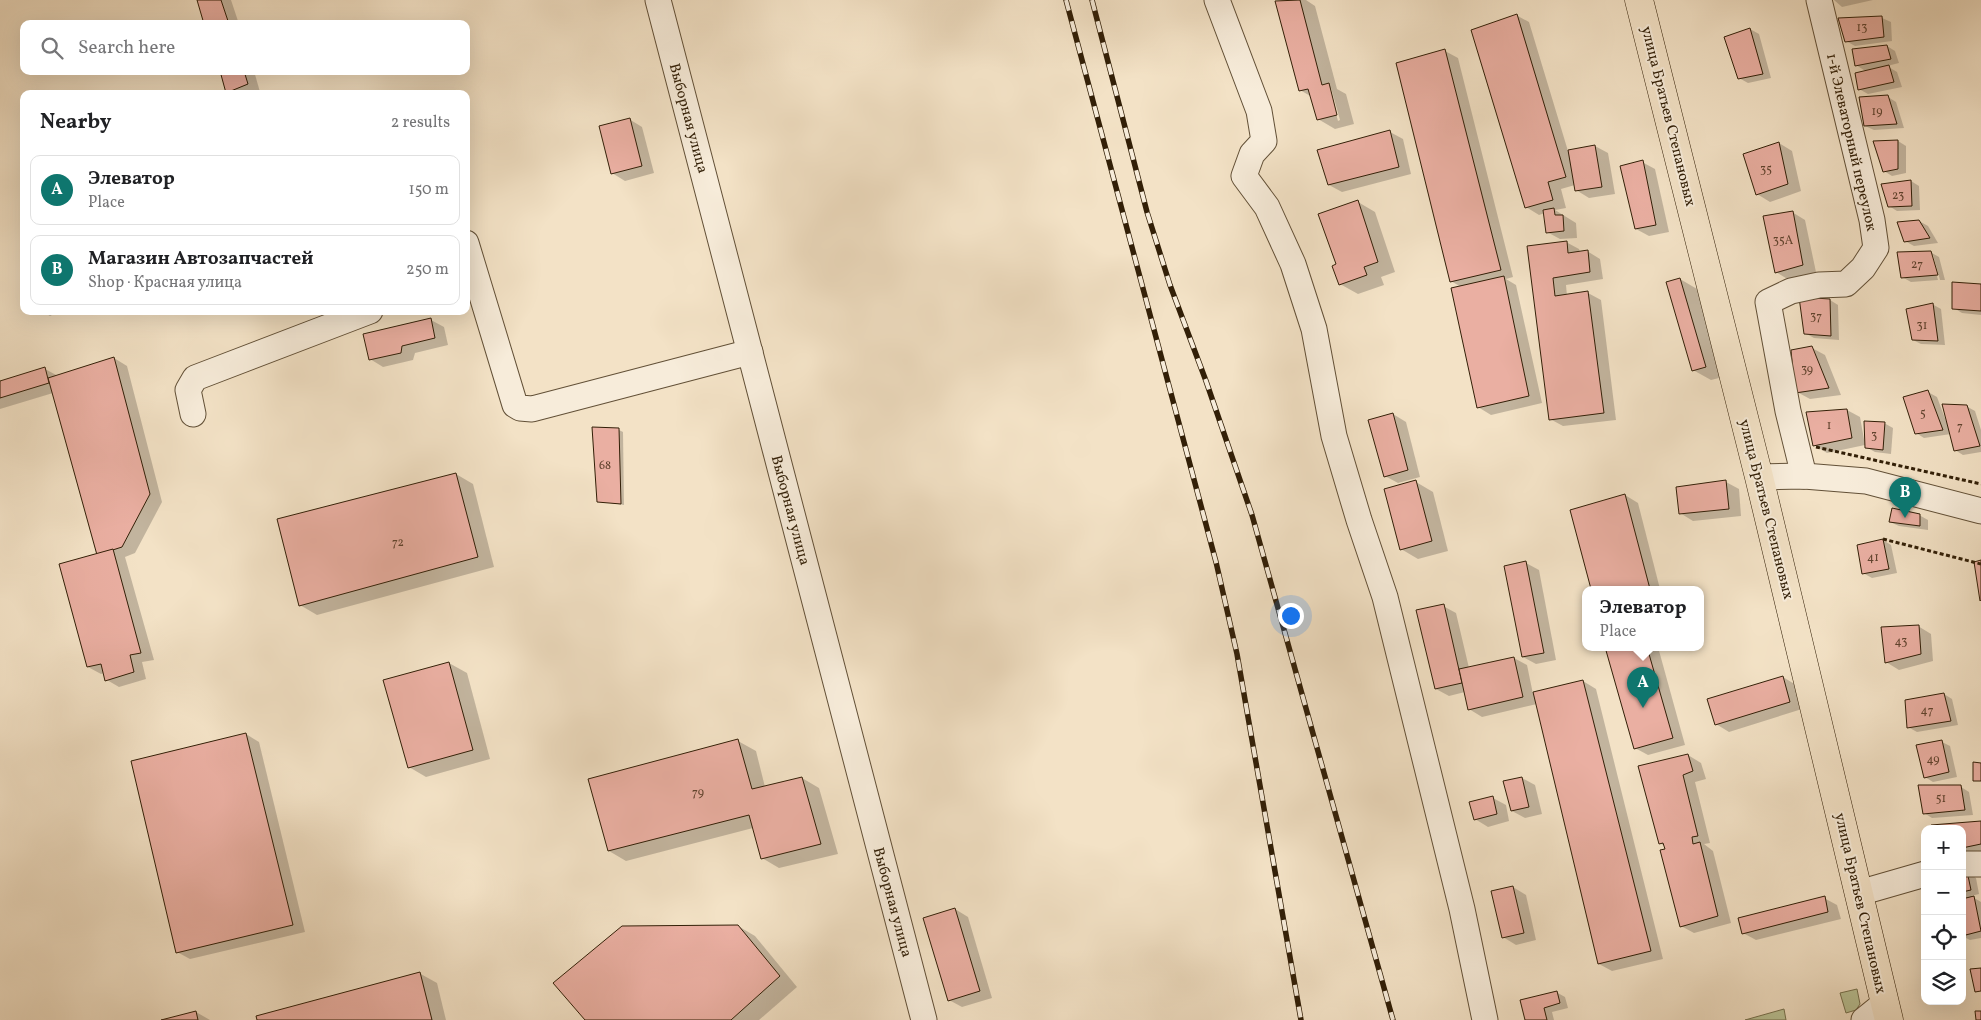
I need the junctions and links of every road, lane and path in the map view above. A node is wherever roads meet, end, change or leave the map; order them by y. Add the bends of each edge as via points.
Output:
1 (658, 0) edge
2 (1217, 0) edge
3 (1639, 0) edge
4 (1819, 0) edge
5 (470, 269) edge
6 (473, 289) edge
7 (360, 315) edge
8 (750, 352) junction
9 (193, 414) dead end
10 (1813, 446) dead end
11 (1760, 476) junction
12 (1804, 476) junction
13 (1981, 484) edge
14 (1981, 511) edge
15 (1883, 539) dead end
16 (1981, 564) edge
17 (1966, 864) edge
18 (1981, 864) edge
19 (1921, 875) edge
20 (1859, 893) junction
21 (1887, 1012) edge
22 (924, 1020) edge
23 (1485, 1020) edge
24 (1864, 1020) edge

1 - 8 street, Выборная улица
2 - 23 street via 1259,111 1264,141 1252,154 1244,176 1266,207 1293,264 1314,329 1334,436 1385,597 1462,909
3 - 11 main road, улица Братьев Степановых
4 - 12 street, 1-й Элеваторный переулок via 1876,248 1863,268 1846,284 1792,291 1768,302
5 - 6 street
6 - 8 street via 515,405 526,410
7 - 9 street via 195,378 188,390
8 - 22 street, Выборная улица
10 - 13 path
11 - 12 street
11 - 20 main road, улица Братьев Степановых
12 - 14 street via 1866,481
15 - 16 path
17 - 18 street
19 - 20 street
20 - 21 main road, улица Братьев Степановых
21 - 24 street

